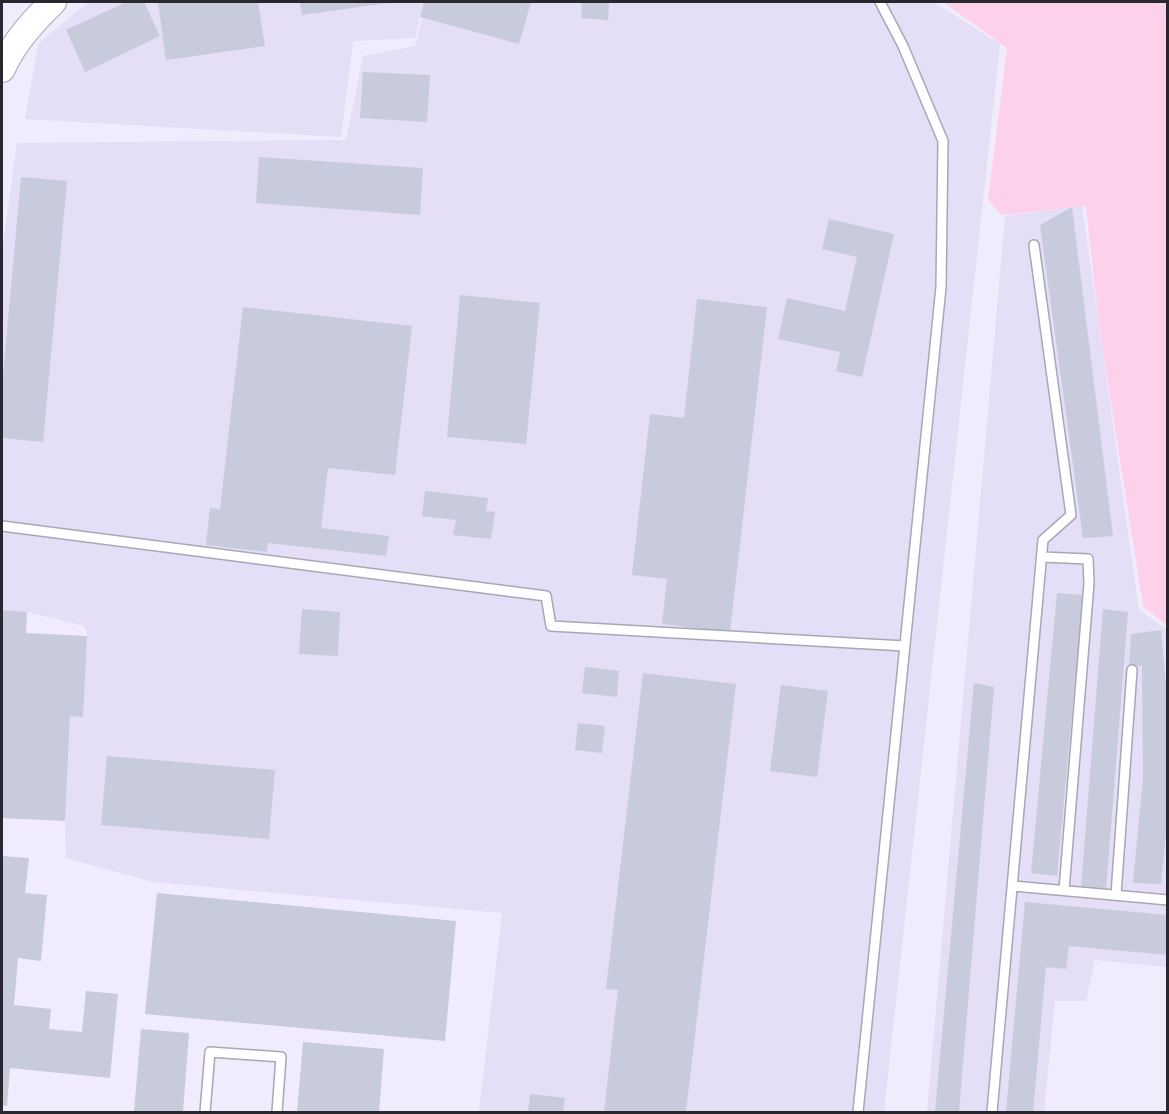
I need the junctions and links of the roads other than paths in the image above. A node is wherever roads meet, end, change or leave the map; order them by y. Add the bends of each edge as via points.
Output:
1 (53, 2) edge
2 (880, 2) edge
3 (2, 69) edge
4 (1034, 245) dead end
5 (2, 526) edge
6 (1042, 557) junction
7 (905, 646) junction
8 (1132, 670) dead end
9 (1013, 886) junction
10 (1064, 890) junction
11 (1116, 895) junction
12 (1167, 900) edge
13 (206, 1113) edge
14 (277, 1113) edge
15 (858, 1113) edge
16 (992, 1113) edge

1 - 3 main road via 35,19
2 - 7 lane via 943,141 941,287
4 - 6 lane via 1071,515 1043,540
5 - 7 lane via 546,596 551,626
6 - 9 lane
6 - 10 lane via 1089,559
7 - 15 lane
8 - 11 lane
9 - 10 lane
9 - 16 lane
10 - 11 lane
11 - 12 lane
13 - 14 lane via 210,1052 281,1057

